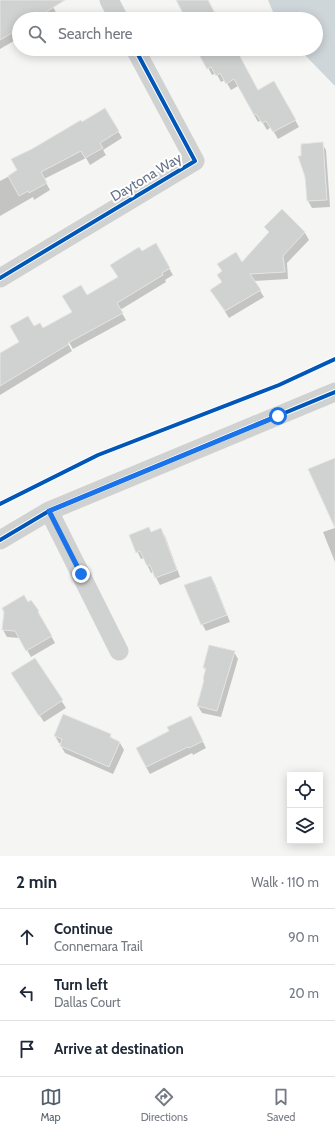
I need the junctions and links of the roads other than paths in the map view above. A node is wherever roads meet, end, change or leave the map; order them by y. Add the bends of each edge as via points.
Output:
1 (109, 0) edge
2 (115, 12) edge
3 (139, 56) edge
4 (0, 278) edge
5 (335, 392) edge
6 (49, 511) junction
7 (0, 540) edge
8 (120, 651) dead end

1 - 2 street
3 - 4 street, Daytona Way via 195,161
5 - 6 street
6 - 7 street
6 - 8 street

